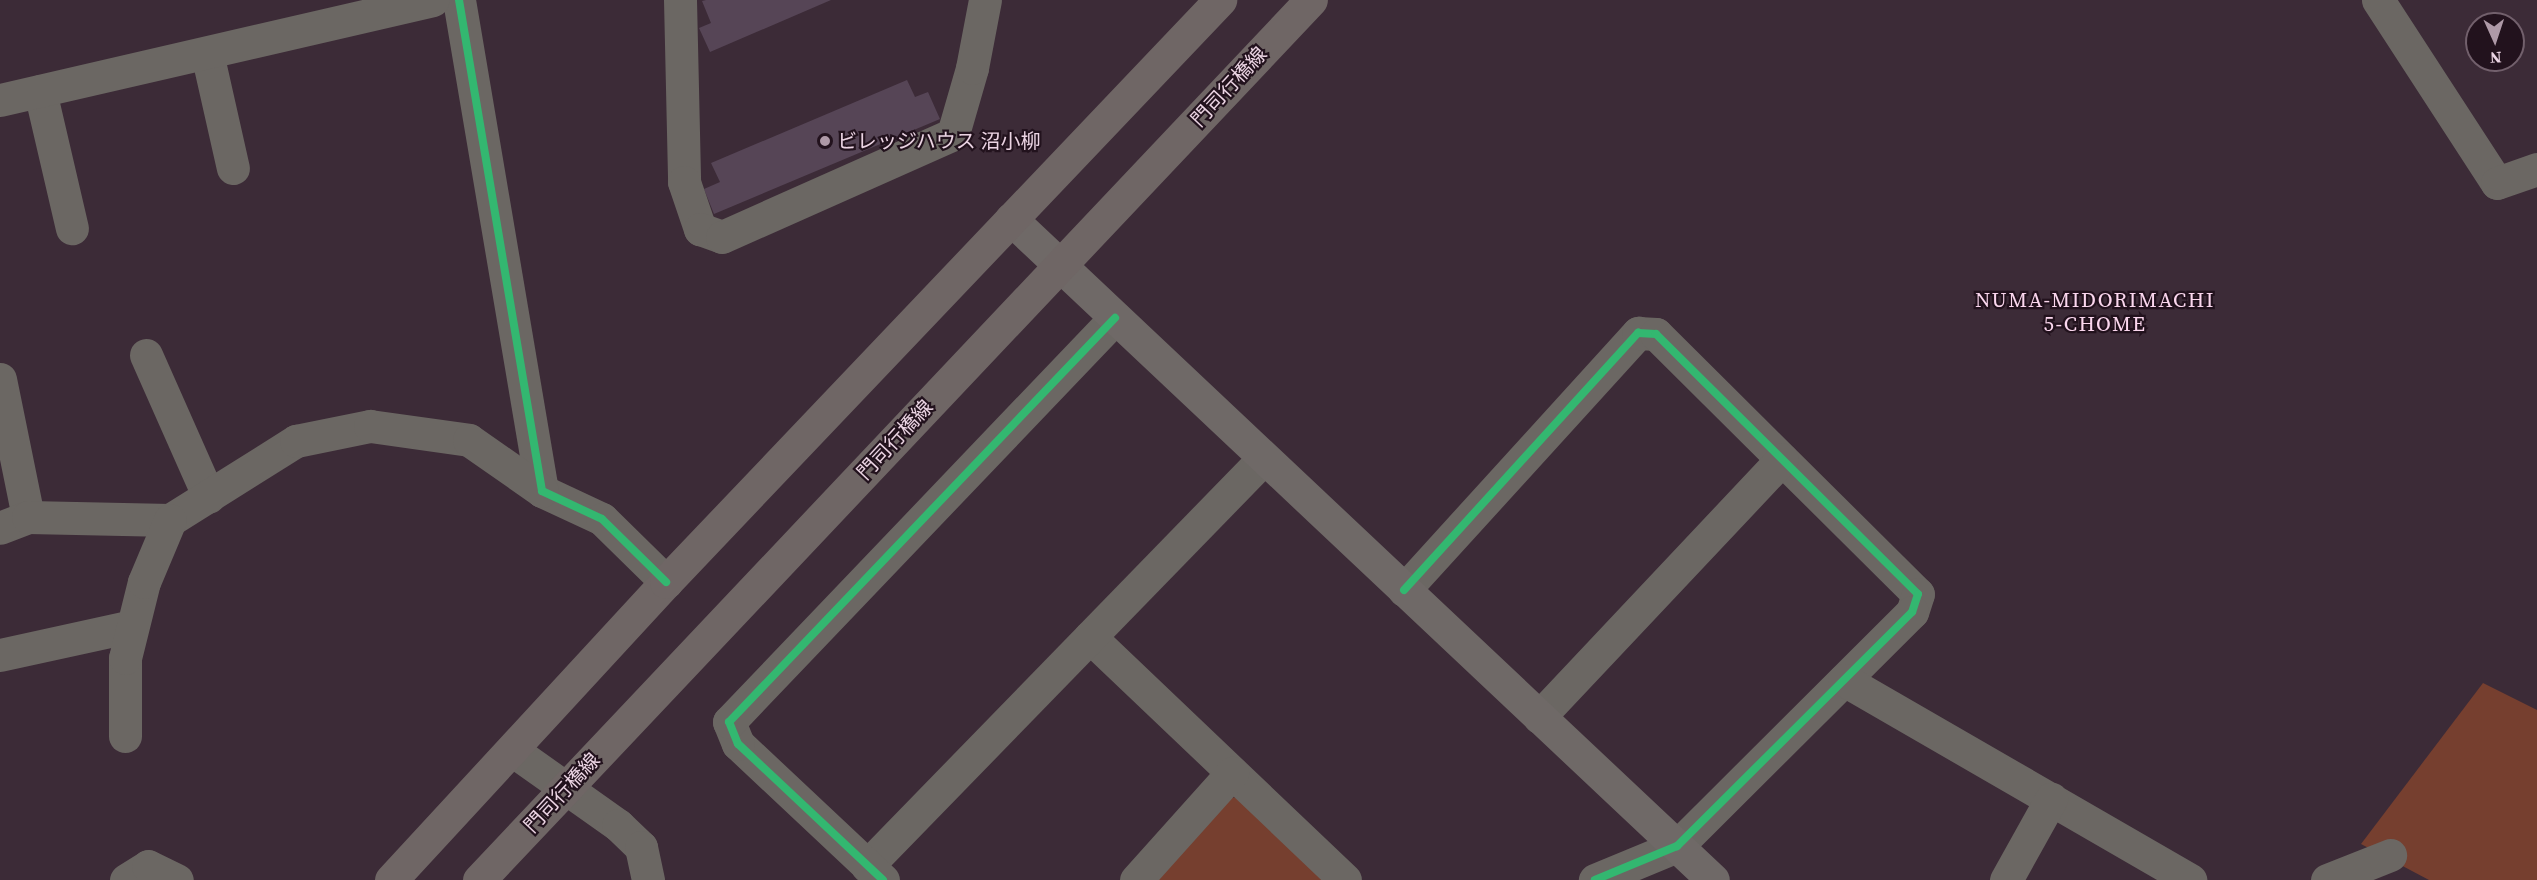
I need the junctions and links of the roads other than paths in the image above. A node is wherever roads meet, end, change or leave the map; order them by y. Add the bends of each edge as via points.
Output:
1 (433, 0) edge
2 (459, 0) edge
3 (680, 0) edge
4 (985, 0) edge
5 (1220, 0) edge
6 (1311, 0) edge
7 (2378, 0) edge
8 (207, 52) junction
9 (40, 91) junction
10 (0, 100) edge
11 (233, 168) dead end
12 (2537, 169) edge
13 (1011, 219) junction
14 (72, 228) dead end
15 (1060, 265) junction
16 (1115, 318) junction
17 (146, 355) dead end
18 (0, 379) edge
19 (1264, 458) junction
20 (1782, 459) junction
21 (542, 491) junction
22 (209, 497) junction
23 (170, 520) junction
24 (14, 523) edge
25 (666, 582) junction
26 (1404, 590) junction
27 (132, 626) junction
28 (1090, 637) junction
29 (0, 656) edge
30 (1844, 680) junction
31 (1539, 717) junction
32 (124, 736) dead end
33 (512, 750) junction
34 (1232, 773) junction
35 (566, 788) junction
36 (2051, 799) junction
37 (1677, 846) junction
38 (2390, 855) dead end
39 (875, 873) edge
40 (126, 880) edge
41 (177, 880) edge
42 (391, 880) edge
43 (479, 880) edge
44 (648, 880) edge
45 (1136, 880) edge
46 (1345, 880) edge
47 (1595, 880) edge
48 (1713, 880) edge
49 (2006, 880) edge
50 (2190, 880) edge
51 (2327, 880) edge

1 - 8 street
2 - 21 street
3 - 4 street via 684,182 700,229 722,237 952,134 972,68
5 - 13 main road
6 - 15 main road, 門司行橋線
7 - 12 street via 2497,183
8 - 9 street
8 - 11 street
9 - 10 street
9 - 14 street
13 - 15 street
13 - 25 main road
15 - 16 street
15 - 35 main road, 門司行橋線
16 - 19 street
16 - 39 street via 729,722 738,744
17 - 22 street
18 - 24 street
19 - 26 street
19 - 28 street
20 - 26 street via 1656,334 1638,333
20 - 30 street via 1918,594 1912,612
20 - 31 street
21 - 22 street via 469,440 370,426 296,441
21 - 25 street via 602,519
22 - 23 street
23 - 24 street
23 - 27 street via 144,582
25 - 33 main road
26 - 31 street
27 - 29 street
27 - 32 street via 125,658
28 - 34 street
28 - 39 street
30 - 36 street
30 - 37 street
31 - 37 street
33 - 35 street
33 - 42 main road
34 - 45 street
34 - 46 street
35 - 43 main road, 門司行橋線
35 - 44 street via 618,825 641,847
36 - 49 street
36 - 50 street
37 - 47 street
37 - 48 street
38 - 51 street
40 - 41 street via 147,866

